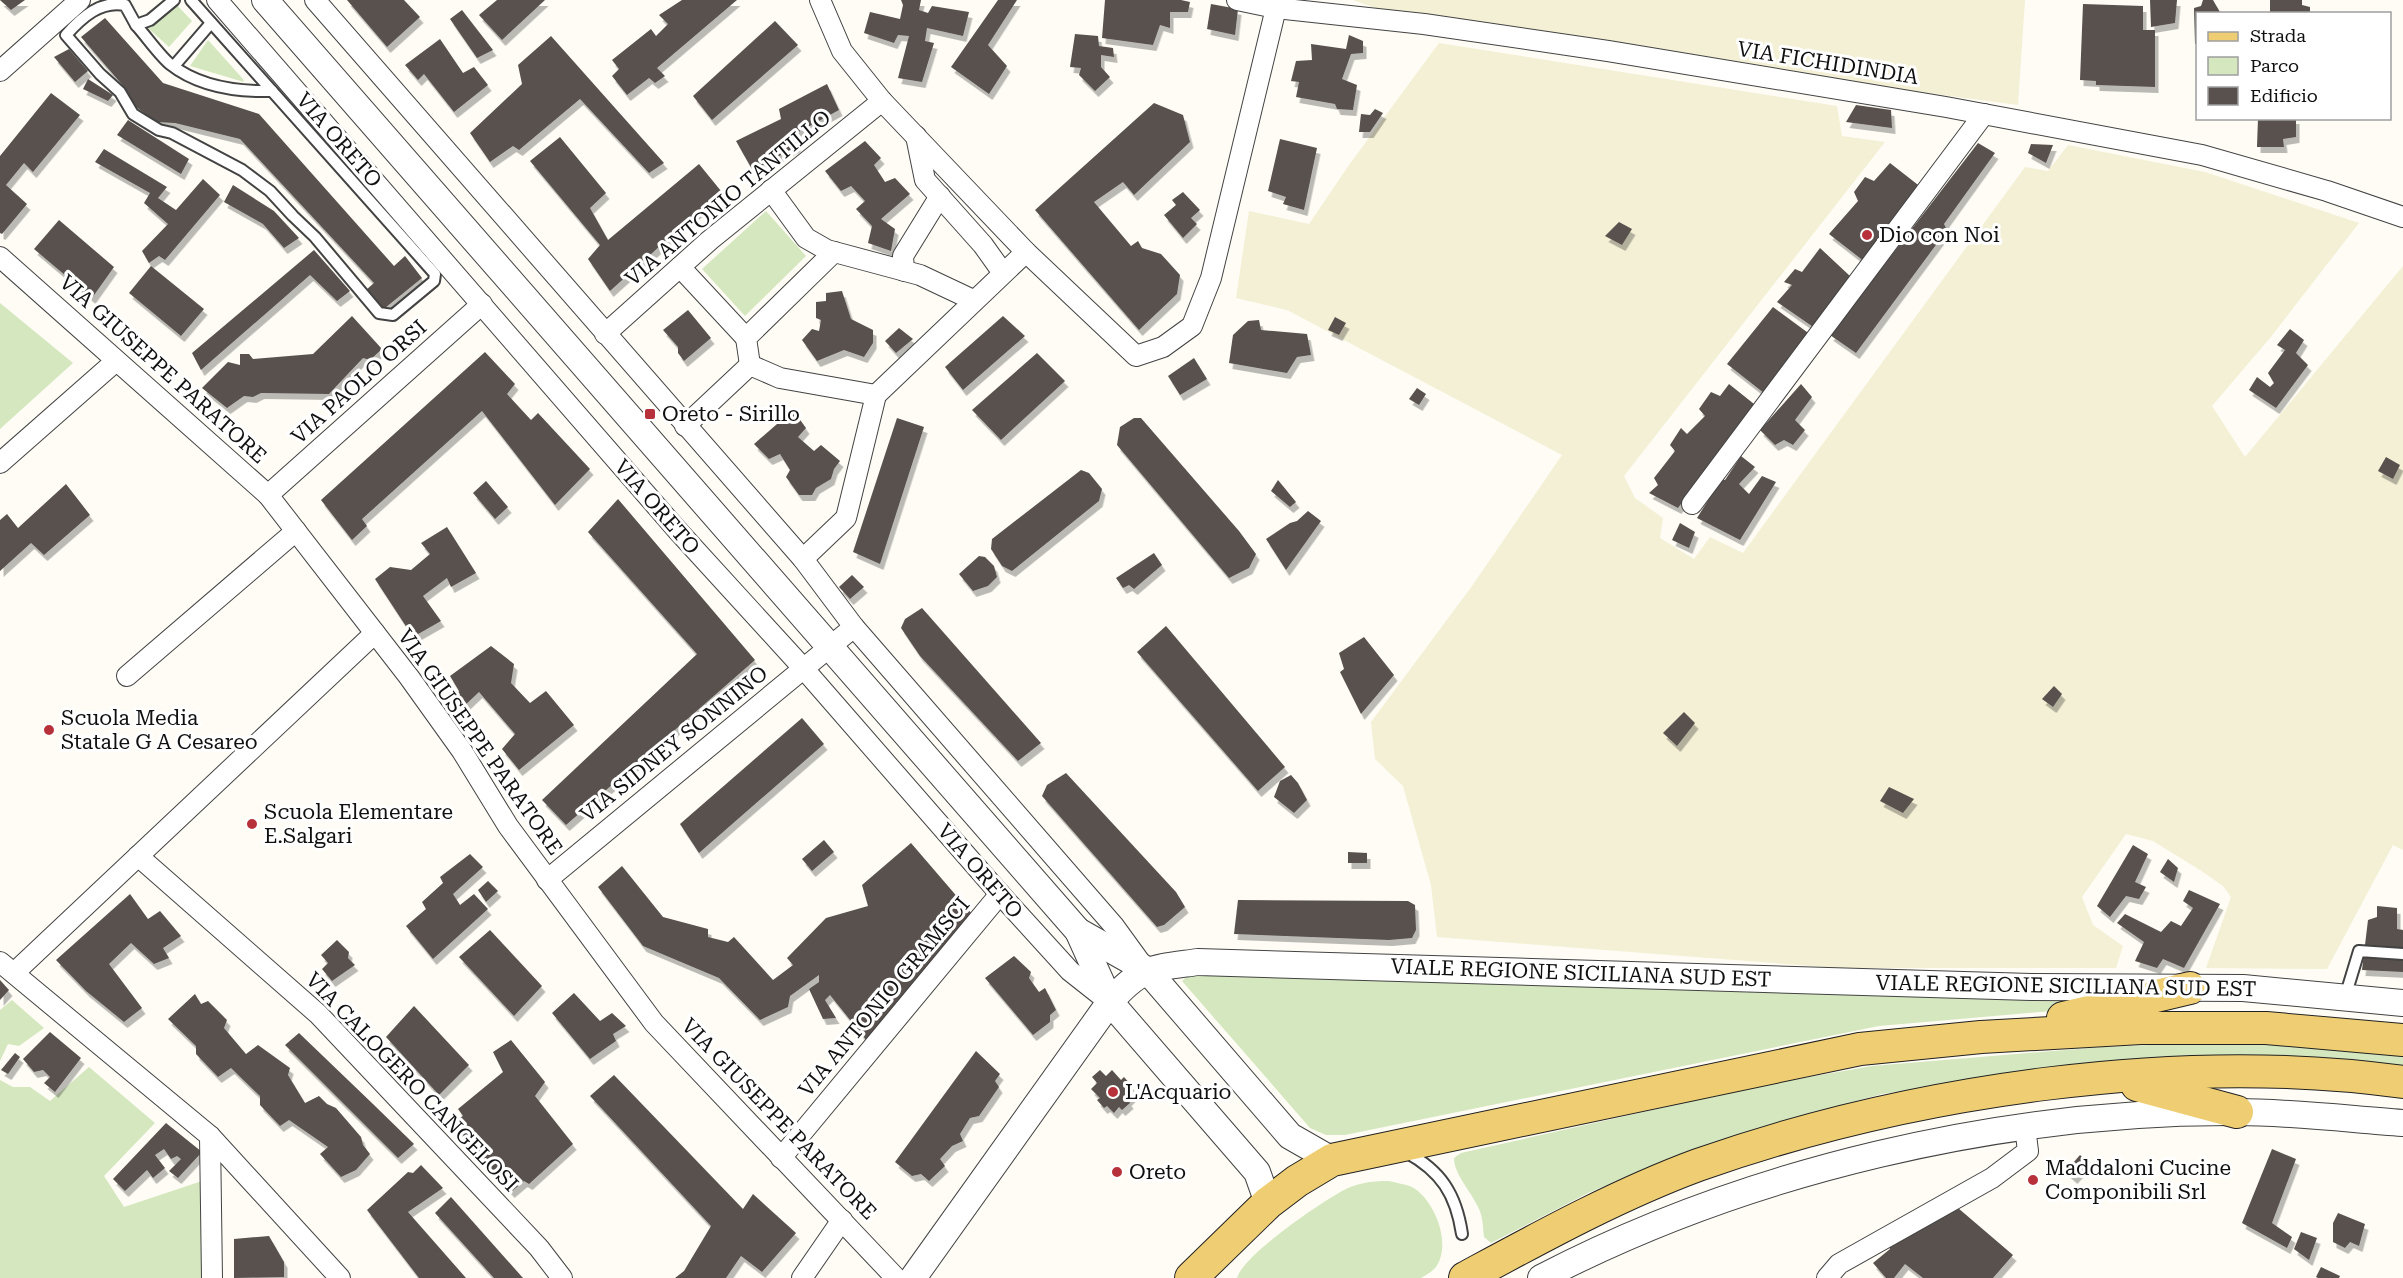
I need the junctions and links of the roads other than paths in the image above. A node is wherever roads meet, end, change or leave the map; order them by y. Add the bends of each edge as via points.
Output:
1 (80, 0) edge
2 (174, 0) edge
3 (191, 0) edge
4 (217, 0) edge
5 (266, 0) edge
6 (315, 0) edge
7 (1237, 0) edge
8 (827, 3) edge
9 (1276, 8) junction
10 (211, 23) junction
11 (136, 26) junction
12 (174, 66) junction
13 (0, 71) edge
14 (272, 91) junction
15 (882, 100) junction
16 (1984, 114) junction
17 (916, 136) junction
18 (771, 190) junction
19 (940, 196) junction
20 (2403, 218) edge
21 (834, 252) junction
22 (1026, 252) junction
23 (0, 257) edge
24 (680, 267) junction
25 (904, 271) junction
26 (1003, 273) junction
27 (974, 300) junction
28 (482, 304) junction
29 (605, 334) junction
30 (746, 338) junction
31 (116, 361) junction
32 (750, 365) junction
33 (876, 395) junction
34 (685, 426) junction
35 (0, 463) edge
36 (267, 495) junction
37 (1692, 504) dead end
38 (296, 531) junction
39 (803, 559) junction
40 (854, 627) junction
41 (375, 633) junction
42 (830, 647) junction
43 (804, 669) junction
44 (127, 676) dead end
45 (138, 856) junction
46 (547, 880) junction
47 (1000, 894) junction
48 (1078, 931) junction
49 (2403, 954) edge
50 (7, 968) edge
51 (1147, 970) junction
52 (2190, 987) junction
53 (2345, 997) junction
54 (1110, 1002) junction
55 (2403, 1003) edge
56 (1981, 1037) junction
57 (2403, 1040) edge
58 (2110, 1077) junction
59 (2403, 1082) edge
60 (2237, 1112) junction
61 (2403, 1123) edge
62 (2025, 1127) junction
63 (210, 1136) junction
64 (1398, 1147) junction
65 (781, 1158) junction
66 (1332, 1160) junction
67 (1268, 1203) junction
68 (842, 1220) junction
69 (1462, 1234) dead end
70 (212, 1278) edge
71 (340, 1278) edge
72 (562, 1278) edge
73 (801, 1278) edge
74 (897, 1278) edge
75 (913, 1278) edge
76 (1191, 1278) edge
77 (1465, 1278) edge
78 (1541, 1278) edge
79 (1827, 1278) edge

1 - 13 street
2 - 11 lane
3 - 10 lane
4 - 28 street, VIA ORETO
5 - 42 street, VIA ORETO
6 - 29 street
7 - 9 street, VIA FICHIDINDIA
8 - 15 street via 842,51
9 - 16 street, VIA FICHIDINDIA via 1424,24 1608,51
9 - 22 street via 1211,278 1192,326 1163,347 1136,356
10 - 12 lane
10 - 14 lane
11 - 12 lane
11 - 14 lane via 125,5 114,1 90,12 66,34 120,92 133,114 256,179 315,237 379,313 393,315 424,292 435,281 435,274
12 - 14 lane via 199,81 223,88
15 - 17 street
15 - 18 street, VIA ANTONIO TANTILLO
16 - 20 street, VIA FICHIDINDIA via 2202,155 2327,191
16 - 37 street
17 - 19 street via 926,180
17 - 22 street
18 - 21 street via 806,238
18 - 24 street, VIA ANTONIO TANTILLO
19 - 25 street via 903,256
19 - 26 street
21 - 25 street
21 - 30 street
22 - 26 street
23 - 31 street, VIA GIUSEPPE PARATORE
24 - 29 street, VIA ANTONIO TANTILLO
24 - 30 street
25 - 27 street
26 - 27 street
27 - 33 street
28 - 36 street, VIA PAOLO ORSI
28 - 43 street, VIA ORETO via 678,531
29 - 34 street
30 - 32 street
31 - 35 street
31 - 36 street, VIA GIUSEPPE PARATORE
32 - 33 street via 780,378
32 - 34 street
33 - 39 street via 846,518
34 - 39 street
36 - 38 street, VIA GIUSEPPE PARATORE
38 - 41 street, VIA GIUSEPPE PARATORE
38 - 44 street
39 - 40 street
40 - 42 street, VIA SIDNEY SONNINO
40 - 51 street via 1114,926
41 - 45 street
41 - 46 street, VIA GIUSEPPE PARATORE via 455,742
42 - 43 street, VIA SIDNEY SONNINO
42 - 48 street, VIA ORETO
43 - 46 street, VIA SIDNEY SONNINO
43 - 47 street, VIA ORETO
45 - 50 street
45 - 72 street, VIA CALOGERO CANGELOSI via 318,1014 531,1239
46 - 65 street, VIA GIUSEPPE PARATORE via 654,1023
47 - 54 street, VIA ORETO via 1070,971
47 - 65 street, VIA ANTONIO GRAMSCI
48 - 51 street
48 - 54 street
49 - 53 lane via 2359,951
50 - 63 street
51 - 52 street, VIALE REGIONE SICILIANA SUD EST via 1198,962 2031,987
51 - 54 street, VIALE REGIONE SICILIANA SUD EST via 1126,983
51 - 66 street via 1290,1136
52 - 53 street, VIALE REGIONE SICILIANA SUD EST
52 - 56 main road
53 - 55 street, VIALE REGIONE SICILIANA SUD EST
54 - 67 street via 1257,1172
54 - 75 street, VIALE REGIONE SICILIANA SUD EST via 1038,1111
56 - 57 main road, VIALE REGIONE SICILIANA SUD EST via 2141,1028 2266,1028
56 - 64 main road, VIALE REGIONE SICILIANA SUD EST via 1860,1049
58 - 59 main road via 2265,1072
58 - 60 main road
58 - 77 main road via 1991,1092 1886,1112 1784,1138 1697,1166 1596,1208
60 - 61 street
60 - 62 street via 2133,1116
62 - 78 street via 1911,1148 1798,1175 1611,1243
62 - 79 street via 2028,1151 1992,1178 1839,1264
63 - 70 street
63 - 71 street
64 - 66 main road, VIALE REGIONE SICILIANA SUD EST
64 - 69 lane via 1441,1178 1454,1199
65 - 68 street, VIA GIUSEPPE PARATORE
66 - 67 main road, VIALE REGIONE SICILIANA SUD EST
67 - 76 main road, VIALE REGIONE SICILIANA SUD EST
68 - 73 street
68 - 74 street, VIA GIUSEPPE PARATORE

